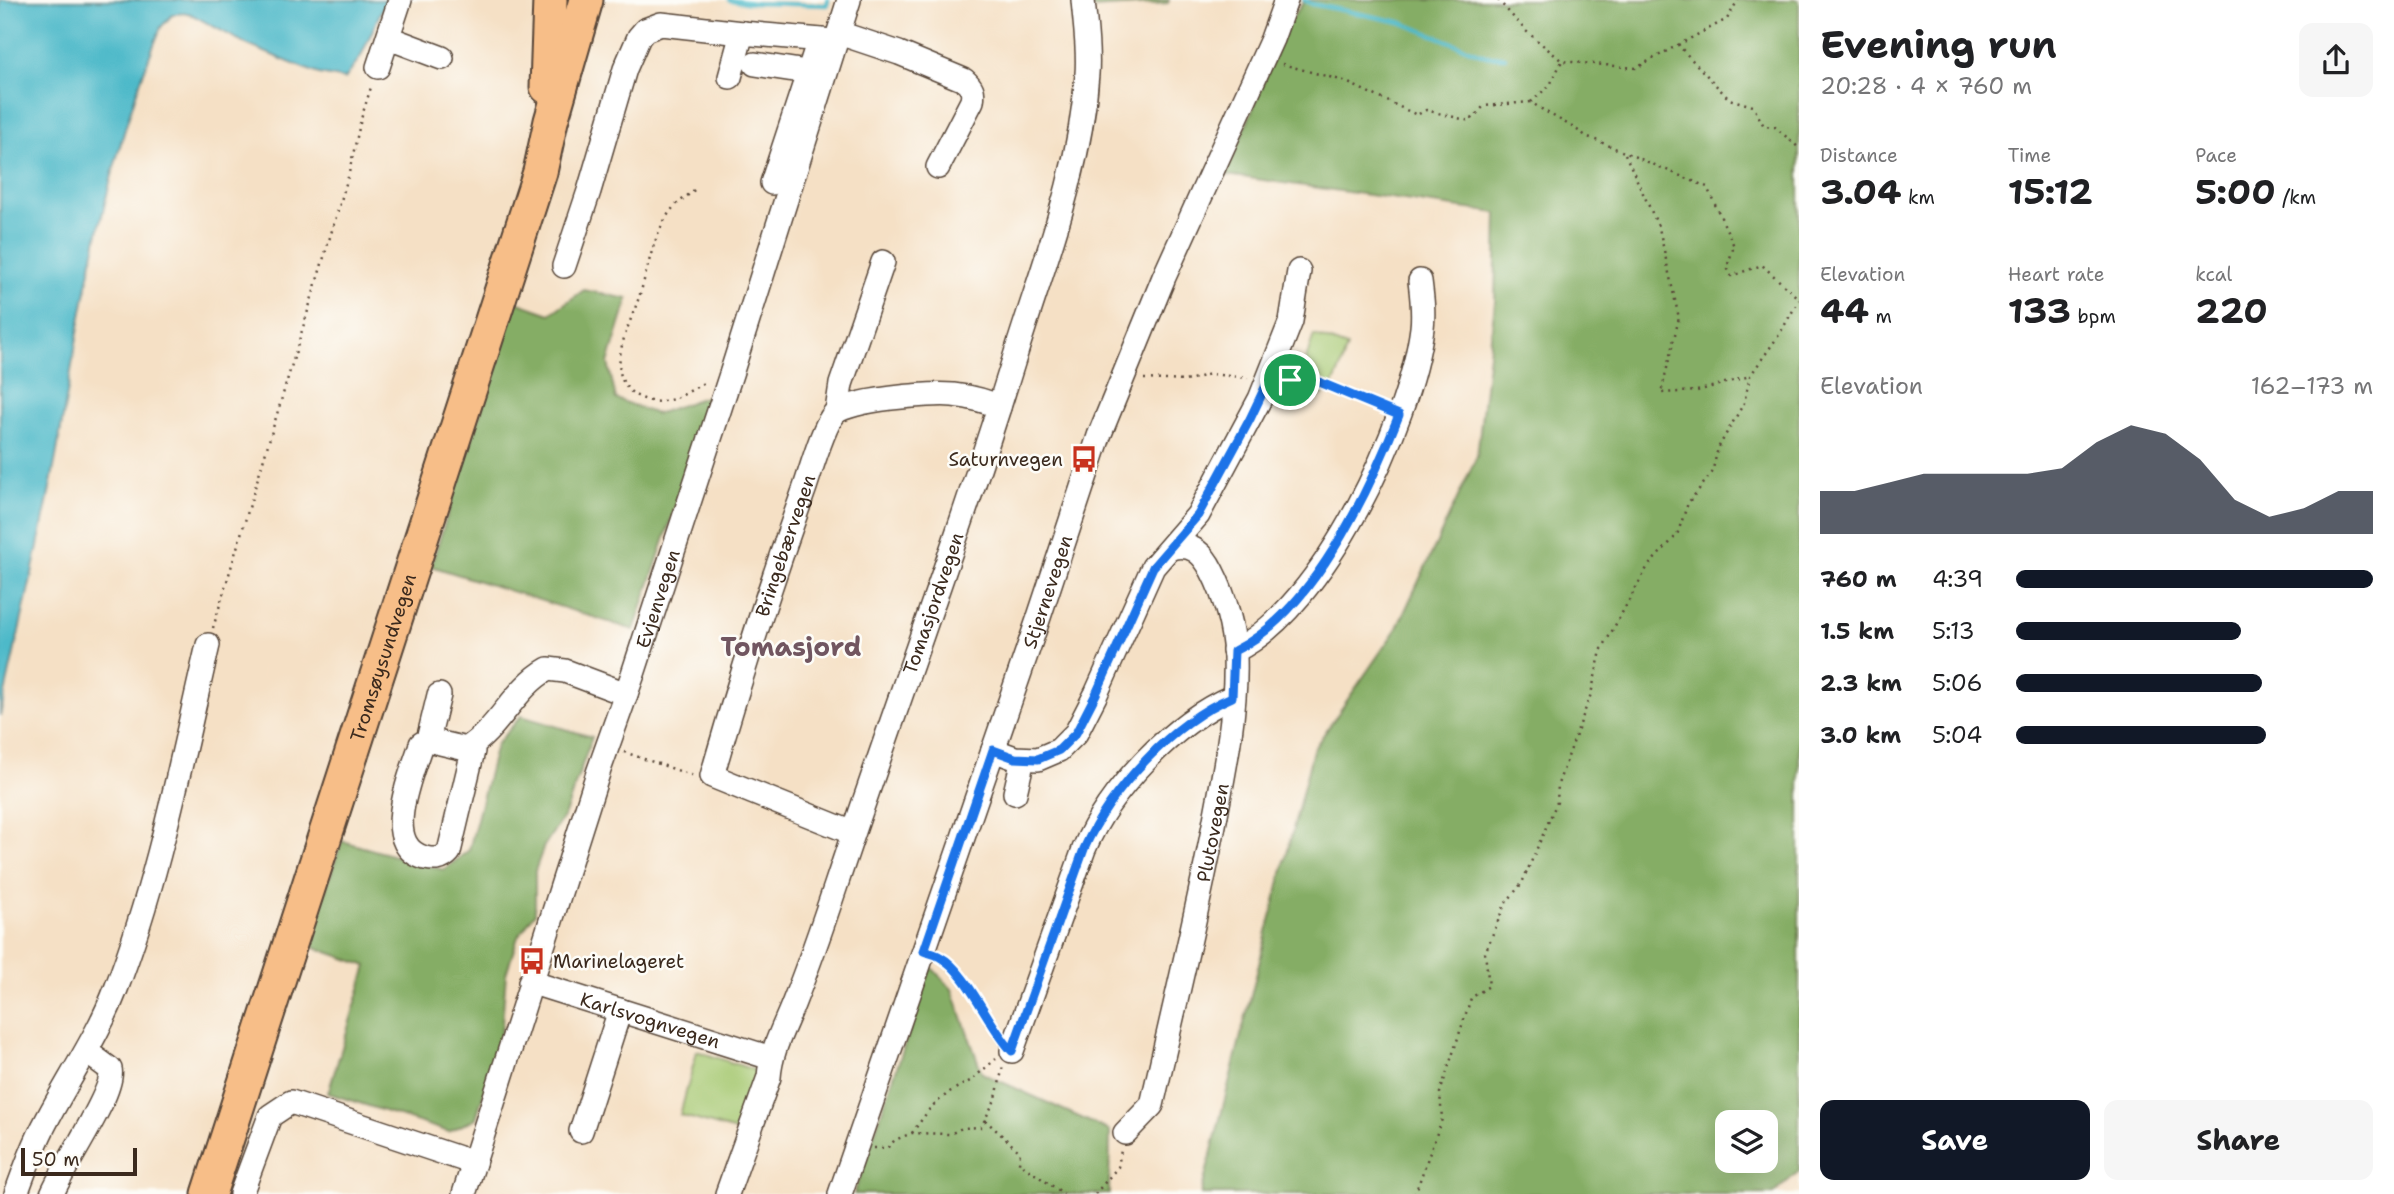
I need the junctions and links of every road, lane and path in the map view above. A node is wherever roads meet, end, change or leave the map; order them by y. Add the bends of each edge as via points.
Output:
1 (400, 0) edge
2 (550, 0) edge
3 (586, 0) edge
4 (849, 0) edge
5 (1083, 0) edge
6 (1286, 0) edge
7 (1498, 0) edge
8 (1738, 0) edge
9 (742, 33) junction
10 (389, 38) junction
11 (831, 38) junction
12 (1678, 45) junction
13 (442, 58) dead end
14 (1263, 58) junction
15 (1562, 61) junction
16 (755, 64) dead end
17 (377, 67) joint
18 (807, 72) junction
19 (730, 77) dead end
20 (1531, 102) junction
21 (551, 121) junction
22 (1799, 148) edge
23 (1625, 153) junction
24 (938, 167) dead end
25 (772, 183) dead end
26 (694, 190) dead end
27 (883, 262) dead end
28 (564, 266) dead end
29 (1299, 271) dead end
30 (1420, 281) dead end
31 (1799, 299) edge
32 (732, 370) junction
33 (1750, 376) junction
34 (1123, 377) junction
35 (1257, 378) junction
36 (999, 407) junction
37 (837, 411) junction
38 (1399, 415) junction
39 (1171, 548) junction
40 (208, 645) joint
41 (1234, 651) junction
42 (626, 694) junction
43 (439, 695) dead end
44 (1232, 697) junction
45 (428, 740) junction
46 (607, 747) junction
47 (466, 749) junction
48 (993, 750) junction
49 (1023, 759) junction
50 (711, 778) junction
51 (1015, 793) dead end
52 (853, 833) junction
53 (924, 951) junction
54 (530, 982) junction
55 (620, 1010) junction
56 (1012, 1051) junction
57 (87, 1052) junction
58 (771, 1058) junction
59 (985, 1120) junction
60 (581, 1131) dead end
61 (912, 1133) junction
62 (1125, 1133) joint
63 (857, 1146) junction
64 (474, 1163) junction
65 (16, 1194) edge
66 (52, 1194) edge
67 (209, 1194) edge
68 (241, 1194) edge
69 (464, 1194) edge
70 (727, 1194) edge
71 (840, 1194) edge
72 (1064, 1194) edge
73 (1094, 1194) edge
74 (1415, 1194) edge

1 - 10 street
2 - 21 highway, Tromsøysundvegen via 547,88
3 - 21 highway, Tromsøysundvegen
4 - 11 street, Evjenvegen
5 - 36 street, Tomasjordvegen via 1088,71 1075,160 1053,245
6 - 14 street, Stjernevegen
7 - 15 path
8 - 12 path via 1727,19
9 - 11 street
9 - 19 street
9 - 28 street via 661,24 639,37
10 - 13 street
10 - 17 street
11 - 18 street
11 - 24 street via 910,57 971,86 972,101
11 - 32 street, Evjenvegen
12 - 15 path via 1636,68
12 - 22 path via 1729,99 1753,106 1764,126 1775,127
14 - 20 path via 1344,81 1417,115 1426,110 1470,121 1484,106
14 - 34 street, Stjernevegen
15 - 20 path via 1550,85
16 - 18 street
17 - 40 path
18 - 25 street
20 - 23 path via 1553,118
21 - 67 highway, Tromsøysundvegen via 536,187
23 - 31 path via 1707,187 1734,246 1727,267 1731,276 1762,265
23 - 33 path via 1659,228 1679,318 1661,393 1697,391
26 - 32 path via 671,210 663,225 622,347 620,378 639,397 661,402
27 - 37 street, Bringebærvegen via 841,384
29 - 35 street via 1291,321
30 - 38 street via 1421,335
31 - 33 path
32 - 42 street, Evjenvegen
33 - 74 path via 1744,403 1718,448 1712,473 1688,503 1677,535 1648,566 1601,651 1591,694 1558,784 1557,802 1485,953 1489,986 1471,998 1440,1093 1443,1119
34 - 35 path via 1177,381 1210,374
34 - 48 street, Stjernevegen
35 - 38 path via 1309,378
35 - 39 street via 1250,419 1198,515
36 - 37 street via 986,401 934,395 878,400
36 - 52 street, Tomasjordvegen
37 - 50 street, Bringebærvegen via 797,509
38 - 41 street via 1358,508 1317,572 1273,626
39 - 41 street, Plutovegen via 1190,548 1207,561 1223,598
39 - 49 street via 1153,567 1076,733 1054,753
40 - 57 street via 142,914
41 - 44 street, Plutovegen
42 - 46 street, Evjenvegen
42 - 47 street via 548,669
43 - 45 street
44 - 56 street via 1177,731 1134,774 1099,819 1084,849
44 - 62 street, Plutovegen via 1209,857 1152,1105
45 - 47 street
45 - 47 street via 421,744 400,818 409,849 426,858 437,860 449,852 473,751
46 - 50 path
46 - 54 street, Evjenvegen
48 - 49 street
48 - 53 street, Stjernevegen
49 - 51 street
50 - 52 street
52 - 58 street, Tomasjordvegen
53 - 56 path via 956,969
53 - 63 street, Stjernevegen
54 - 55 street, Karlsvognvegen
54 - 64 street, Evjenvegen
55 - 58 street, Karlsvognvegen
55 - 60 street
56 - 59 path
56 - 61 path via 931,1107
57 - 65 street via 47,1119
57 - 66 street via 110,1069 112,1079
58 - 70 street, Tomasjordvegen via 769,1077
59 - 61 path via 981,1127 950,1133
59 - 72 path via 1020,1152 1019,1163
61 - 63 path via 887,1148
62 - 73 path via 1118,1167
63 - 71 street, Stjernevegen
64 - 68 street via 291,1102 270,1116
64 - 69 street, Evjenvegen

